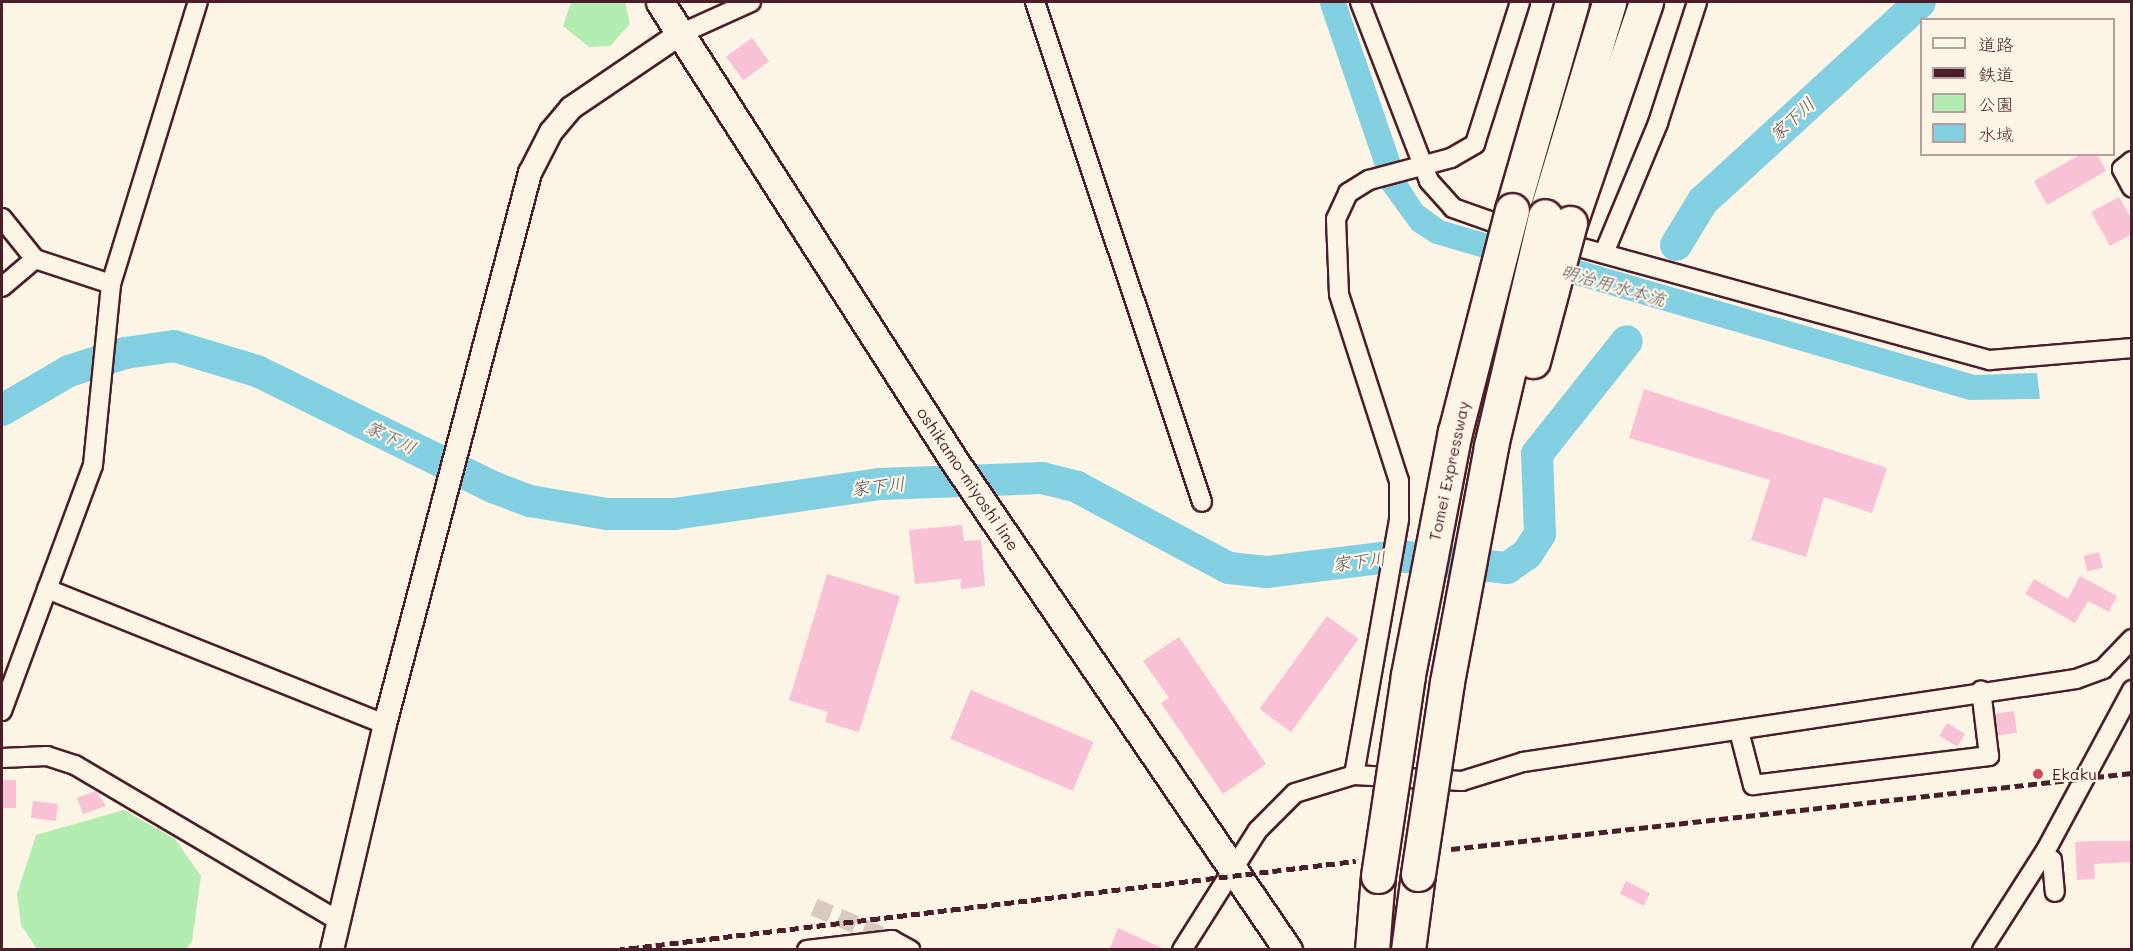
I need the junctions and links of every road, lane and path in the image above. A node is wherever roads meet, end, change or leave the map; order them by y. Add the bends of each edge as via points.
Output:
1 (198, 2) edge
2 (660, 2) edge
3 (751, 2) edge
4 (1035, 2) edge
5 (1360, 2) edge
6 (1520, 2) edge
7 (1572, 2) edge
8 (1609, 2) edge
9 (1646, 2) edge
10 (1697, 2) edge
11 (680, 34) junction
12 (2132, 161) edge
13 (1415, 166) junction
14 (2132, 188) edge
15 (2, 218) edge
16 (1558, 219) junction
17 (1604, 253) junction
18 (35, 259) junction
19 (111, 284) junction
20 (2, 287) edge
21 (2132, 348) edge
22 (1202, 502) dead end
23 (47, 589) junction
24 (2132, 639) edge
25 (1981, 690) junction
26 (2132, 690) edge
27 (2, 711) edge
28 (385, 724) junction
29 (1739, 731) junction
30 (2, 758) edge
31 (1353, 774) junction
32 (1232, 867) junction
33 (2055, 892) dead end
34 (339, 921) junction
35 (332, 950) edge
36 (807, 950) edge
37 (910, 950) edge
38 (1182, 950) edge
39 (1288, 950) edge
40 (1372, 950) edge
41 (1408, 950) edge
42 (1982, 950) edge
43 (1994, 950) edge

1 - 19 street
2 - 11 main road, oshikamo-miyoshi line
3 - 11 street
4 - 22 street
5 - 13 street
6 - 13 street via 1475,144 1451,158
7 - 40 highway, Tomei Expressway, bridge via 1512,210 1455,432 1408,675 1378,876
8 - 16 highway
9 - 16 highway
10 - 17 street via 1658,123
11 - 28 street via 571,108 551,132 530,173
11 - 32 main road, oshikamo-miyoshi line via 955,462
12 - 14 street via 2122,169
13 - 17 street via 1453,208 1480,221
13 - 31 street via 1369,180 1348,193 1336,219 1333,245 1339,294 1388,433 1399,481 1399,519
15 - 18 street
16 - 41 highway, bridge via 1491,446 1446,682
17 - 21 street via 1990,360
18 - 19 street
18 - 20 street
19 - 23 street via 93,465
23 - 27 street
23 - 28 street
24 - 25 street via 2103,669 2076,679
25 - 29 street
25 - 29 street via 1989,756 1753,784
26 - 42 street via 2046,850
28 - 34 street
29 - 31 street via 1523,762 1462,781
30 - 34 street via 47,756 75,765
31 - 32 street via 1295,793 1258,830
32 - 38 street
32 - 39 main road, oshikamo-miyoshi line
33 - 43 street via 2052,860
34 - 35 street
36 - 37 street via 892,940

